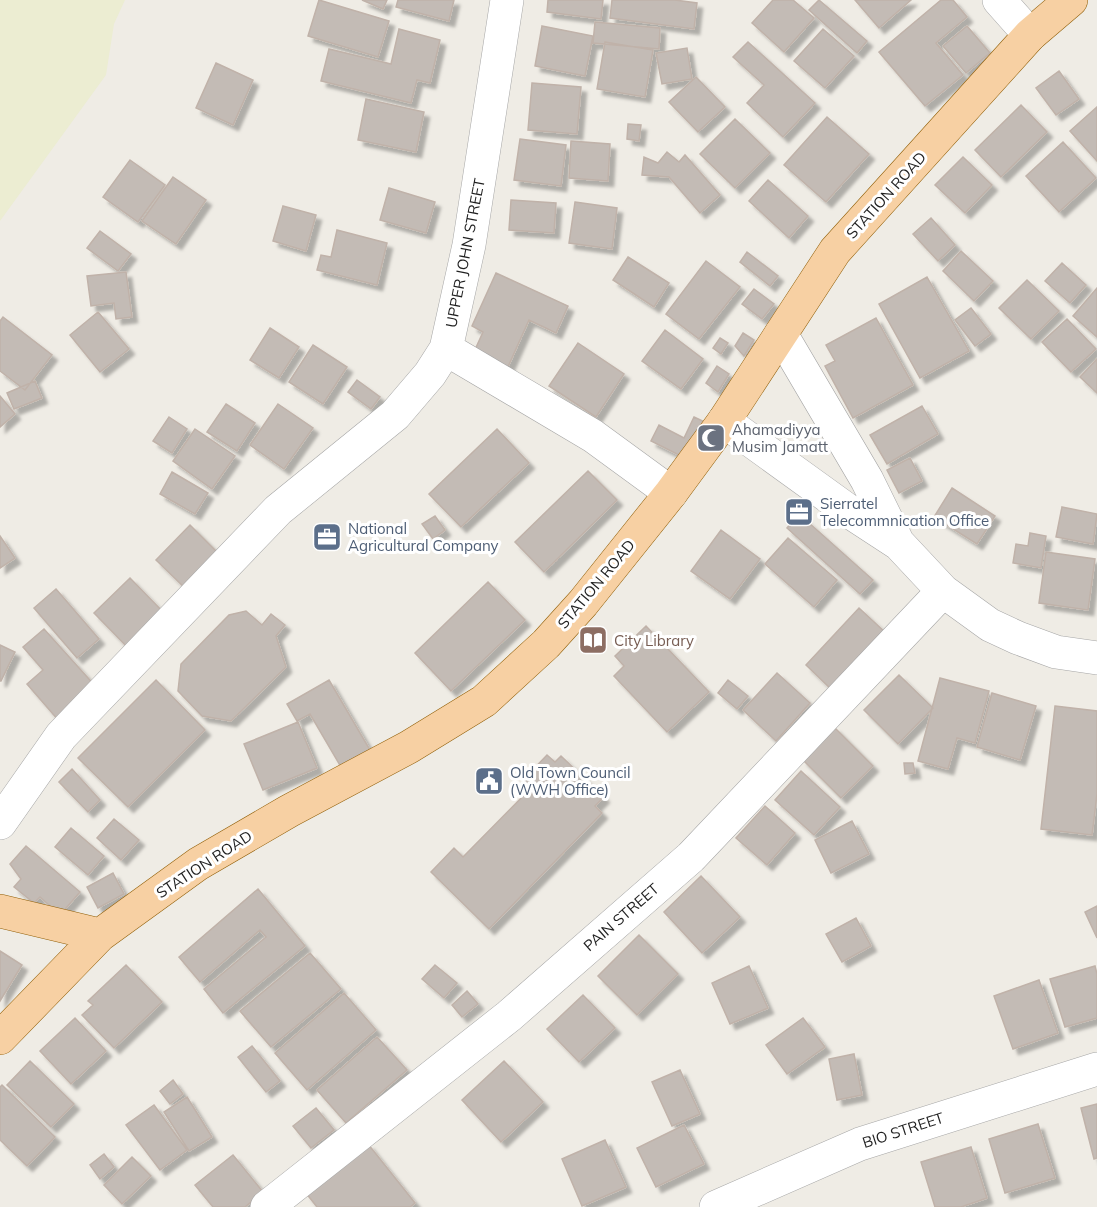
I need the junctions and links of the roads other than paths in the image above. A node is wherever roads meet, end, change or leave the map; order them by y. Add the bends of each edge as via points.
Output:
1 (507, 0) edge
2 (999, 0) edge
3 (1071, 0) edge
4 (1030, 34) junction
5 (781, 334) junction
6 (446, 349) junction
7 (724, 421) junction
8 (671, 493) junction
9 (899, 544) junction
10 (943, 591) junction
11 (1097, 658) edge
12 (0, 822) edge
13 (0, 911) edge
14 (100, 935) junction
15 (0, 1038) edge
16 (1097, 1069) edge
17 (267, 1207) edge
18 (716, 1207) edge

1 - 6 street, UPPER JOHN STREET via 470,245
2 - 4 street
3 - 4 main road, STATION ROAD
4 - 5 main road, STATION ROAD via 835,251
5 - 7 main road, STATION ROAD
5 - 9 street via 867,480
6 - 8 street, UPPER JOHN STREET via 593,436
6 - 12 street via 395,415 278,510 61,736
7 - 8 main road, STATION ROAD
7 - 9 street
8 - 14 main road, STATION ROAD via 583,603 546,644 484,701 410,747 288,810 198,864
9 - 10 street
10 - 11 street via 990,625 1018,638 1056,652
10 - 17 street, PAIN STREET via 691,857 509,1016
13 - 14 main road
14 - 15 main road, STATION ROAD
16 - 18 street, BIO STREET via 860,1144

